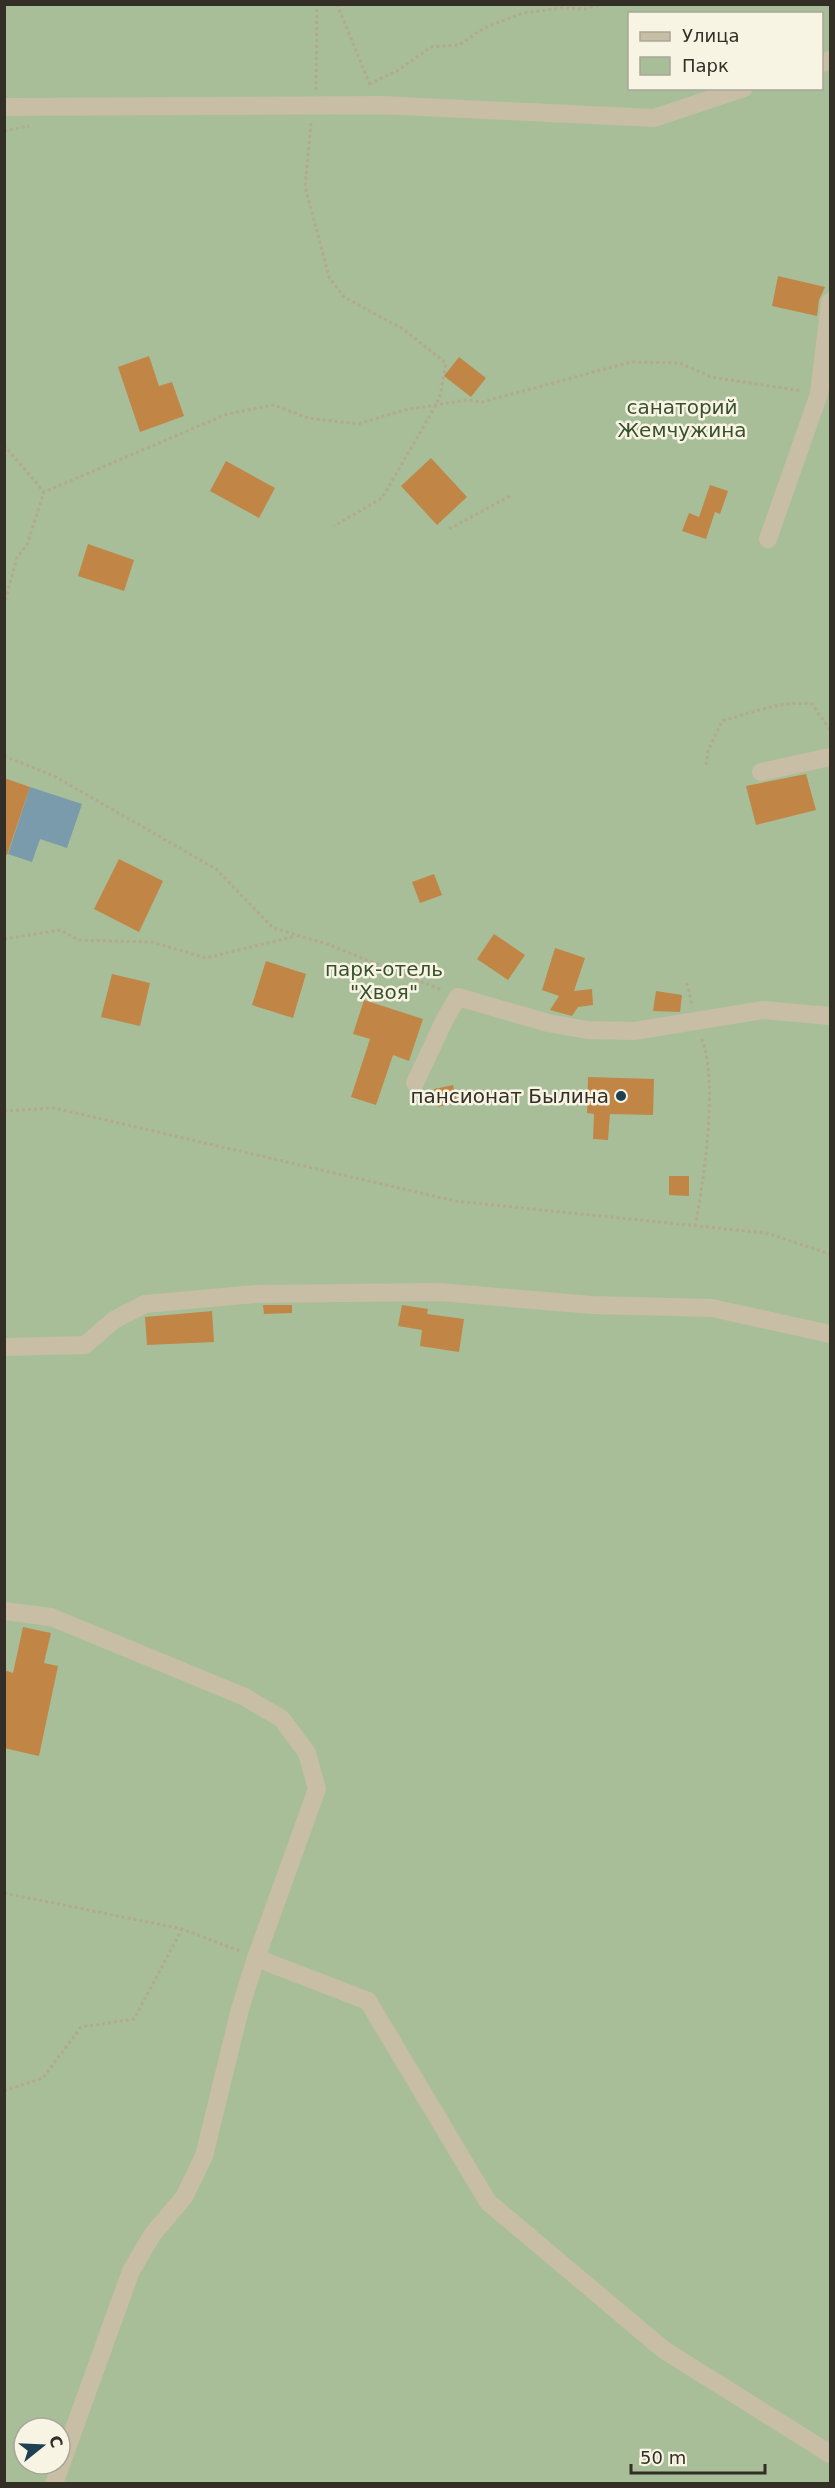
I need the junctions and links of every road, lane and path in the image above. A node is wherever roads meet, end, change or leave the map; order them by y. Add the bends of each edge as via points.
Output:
1 (337, 4) edge
2 (601, 4) edge
3 (369, 84) junction
4 (738, 90) edge
5 (381, 105) junction
6 (4, 107) edge
7 (310, 202) dead end
8 (831, 302) edge
9 (828, 341) edge
10 (825, 395) edge
11 (435, 407) junction
12 (4, 445) edge
13 (45, 492) junction
14 (512, 495) dead end
15 (334, 526) dead end
16 (448, 529) dead end
17 (768, 539) dead end
18 (5, 601) edge
19 (4, 606) edge
20 (831, 730) edge
21 (4, 756) edge
22 (831, 757) edge
23 (706, 765) dead end
24 (761, 772) dead end
25 (298, 936) junction
26 (4, 939) edge
27 (687, 983) dead end
28 (458, 997) junction
29 (831, 1016) edge
30 (695, 1022) junction
31 (415, 1083) dead end
32 (4, 1111) edge
33 (695, 1226) junction
34 (831, 1254) edge
35 (831, 1334) edge
36 (4, 1347) edge
37 (4, 1611) edge
38 (4, 1893) edge
39 (182, 1929) junction
40 (256, 1958) junction
41 (4, 2091) edge
42 (831, 2454) edge
43 (54, 2484) edge

1 - 3 path
2 - 3 path via 585,9 523,13 484,28 459,45 431,47 397,71
3 - 5 path
4 - 5 street via 654,118
5 - 6 street
7 - 11 path via 329,277 344,297 403,329 446,363
8 - 9 street
9 - 10 street
10 - 11 path via 711,376 680,363 631,362 482,402 466,400
10 - 17 street
11 - 13 path via 404,410 358,424 308,418 274,405 227,414
11 - 15 path via 382,498
12 - 13 path
13 - 18 path via 27,546 17,557
14 - 16 path
18 - 19 path
20 - 23 path via 812,704 797,702 759,710 722,721
21 - 25 path via 54,776 216,869 273,928
22 - 24 street
25 - 26 path via 206,958 152,942 79,940 60,930
25 - 28 path via 417,978
27 - 30 path
28 - 30 street via 587,1030 634,1031
28 - 31 street
29 - 30 street via 764,1010
30 - 33 path via 708,1052 709,1111
32 - 33 path via 54,1108 455,1201
33 - 34 path via 766,1233
35 - 36 street via 712,1308 592,1305 439,1292 255,1294 145,1304 114,1320 85,1346
37 - 40 street via 51,1617 244,1697 282,1719 307,1753 317,1789
38 - 39 path
39 - 40 path
39 - 41 path via 134,2019 81,2027 43,2078
40 - 42 street via 368,2001 488,2202 664,2350
40 - 43 street via 204,2156 184,2197 152,2235 131,2271

